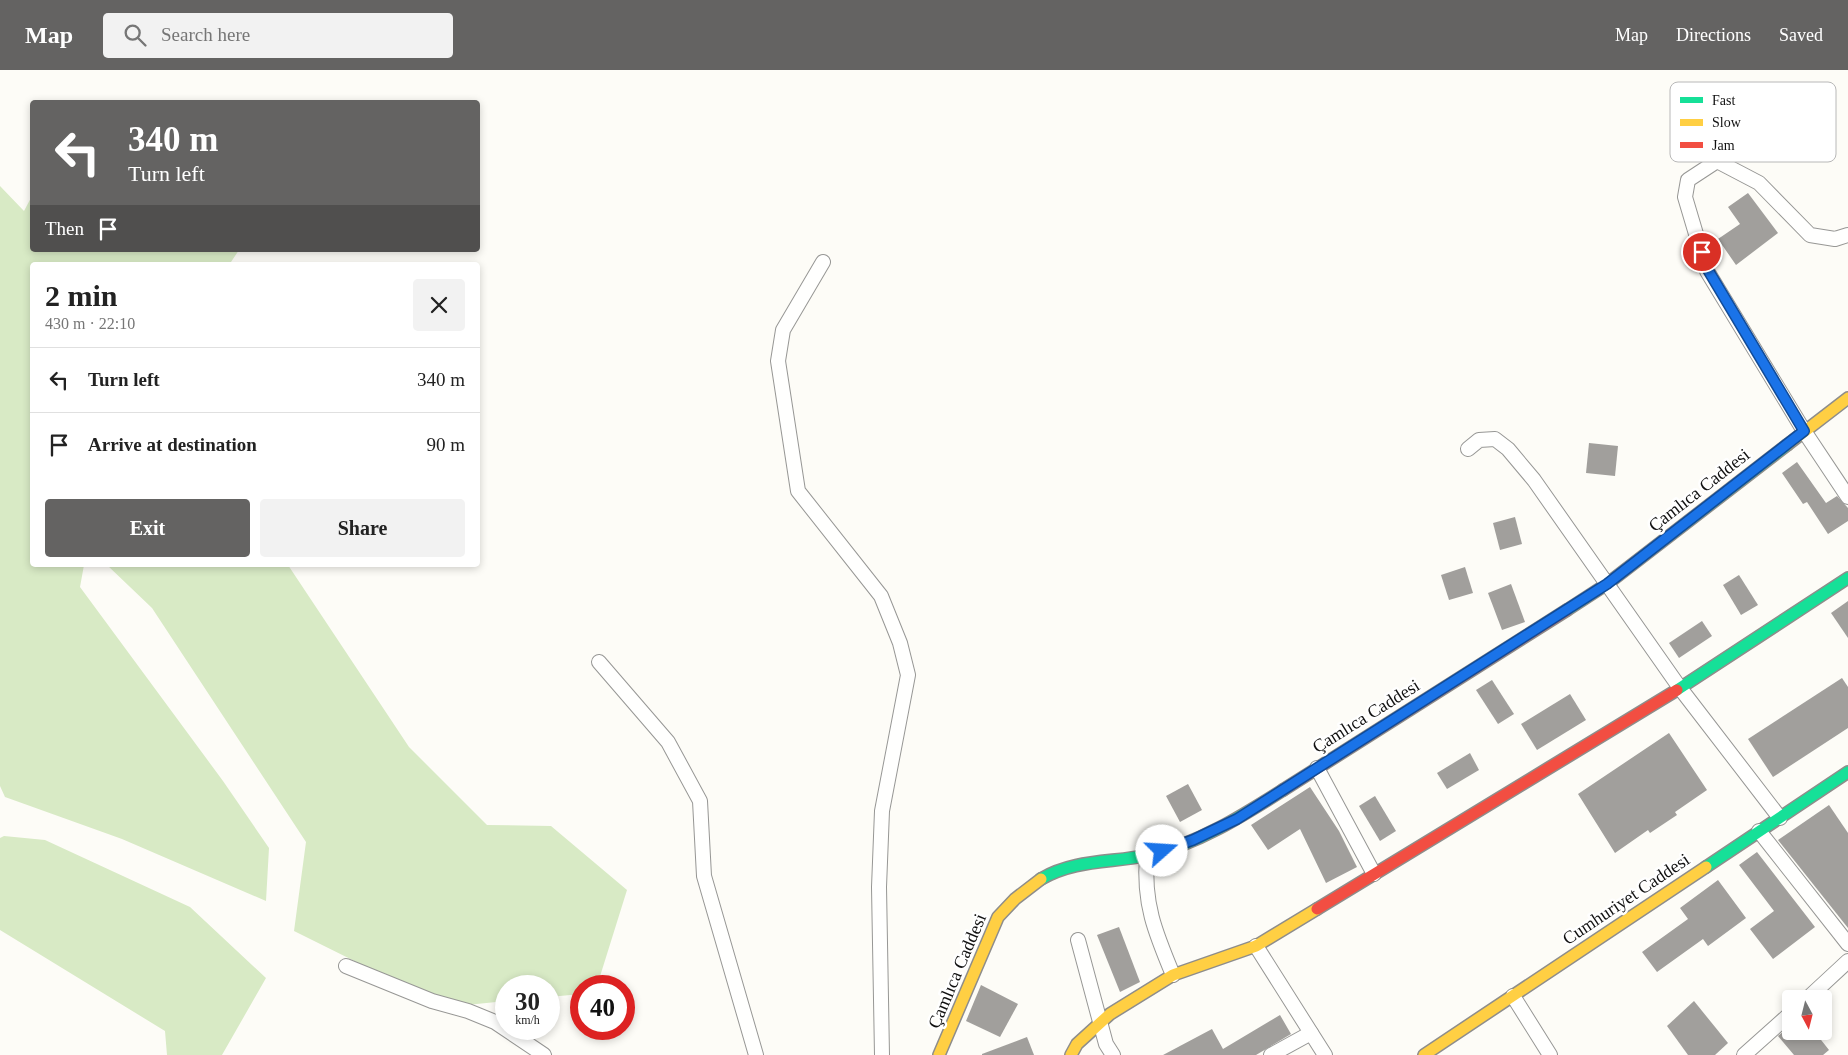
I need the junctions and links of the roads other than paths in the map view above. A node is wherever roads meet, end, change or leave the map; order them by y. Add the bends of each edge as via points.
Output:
1 (1715, 162) edge
2 (1719, 162) edge
3 (1848, 235) edge
4 (823, 262) dead end
5 (1848, 398) edge
6 (1804, 431) junction
7 (1468, 449) dead end
8 (1848, 497) edge
9 (1848, 578) edge
10 (1607, 584) junction
11 (599, 662) dead end
12 (1680, 688) junction
13 (1317, 768) junction
14 (1848, 772) edge
15 (1780, 818) junction
16 (1759, 831) junction
17 (1147, 856) junction
18 (1374, 874) junction
19 (1078, 940) dead end
20 (1848, 944) edge
21 (1256, 946) junction
22 (1848, 961) edge
23 (346, 966) dead end
24 (1172, 975) junction
25 (1817, 990) edge
26 (1513, 996) junction
27 (1782, 1021) edge
28 (1101, 1023) junction
29 (1311, 1033) junction
30 (544, 1055) edge
31 (755, 1055) edge
32 (882, 1055) edge
33 (939, 1055) edge
34 (1071, 1055) edge
35 (1113, 1055) edge
36 (1271, 1055) edge
37 (1325, 1055) edge
38 (1424, 1055) edge
39 (1550, 1055) edge
40 (1744, 1055) edge

1 - 6 street via 1688,180 1685,197 1708,270
2 - 3 street via 1759,183 1810,235 1835,239
4 - 32 street via 783,330 778,361 798,491 881,596 900,643 908,674 882,811 879,887
5 - 6 street, Çamlıca Caddesi
6 - 8 street
6 - 10 street, Çamlıca Caddesi
7 - 10 street via 1479,440 1495,439 1508,449 1534,480
9 - 12 street
10 - 12 street
10 - 13 street, Çamlıca Caddesi
11 - 31 street via 668,742 700,801 704,876
12 - 15 street
12 - 18 street
13 - 17 street, Çamlıca Caddesi via 1230,823 1178,847
13 - 18 street
14 - 15 street, Cumhuriyet Caddesi
15 - 16 street, Cumhuriyet Caddesi
16 - 20 street
16 - 26 street, Cumhuriyet Caddesi
17 - 24 street via 1146,887 1151,918
17 - 33 street, Çamlıca Caddesi via 1057,870 1013,899 998,917
18 - 21 street
19 - 28 street
21 - 24 street
21 - 29 street
22 - 25 street
23 - 30 street via 432,1001 495,1022
24 - 28 street
26 - 38 street, Cumhuriyet Caddesi
26 - 39 street
27 - 40 street
28 - 34 street via 1077,1044
28 - 35 street via 1106,1044
29 - 36 street
29 - 37 street

